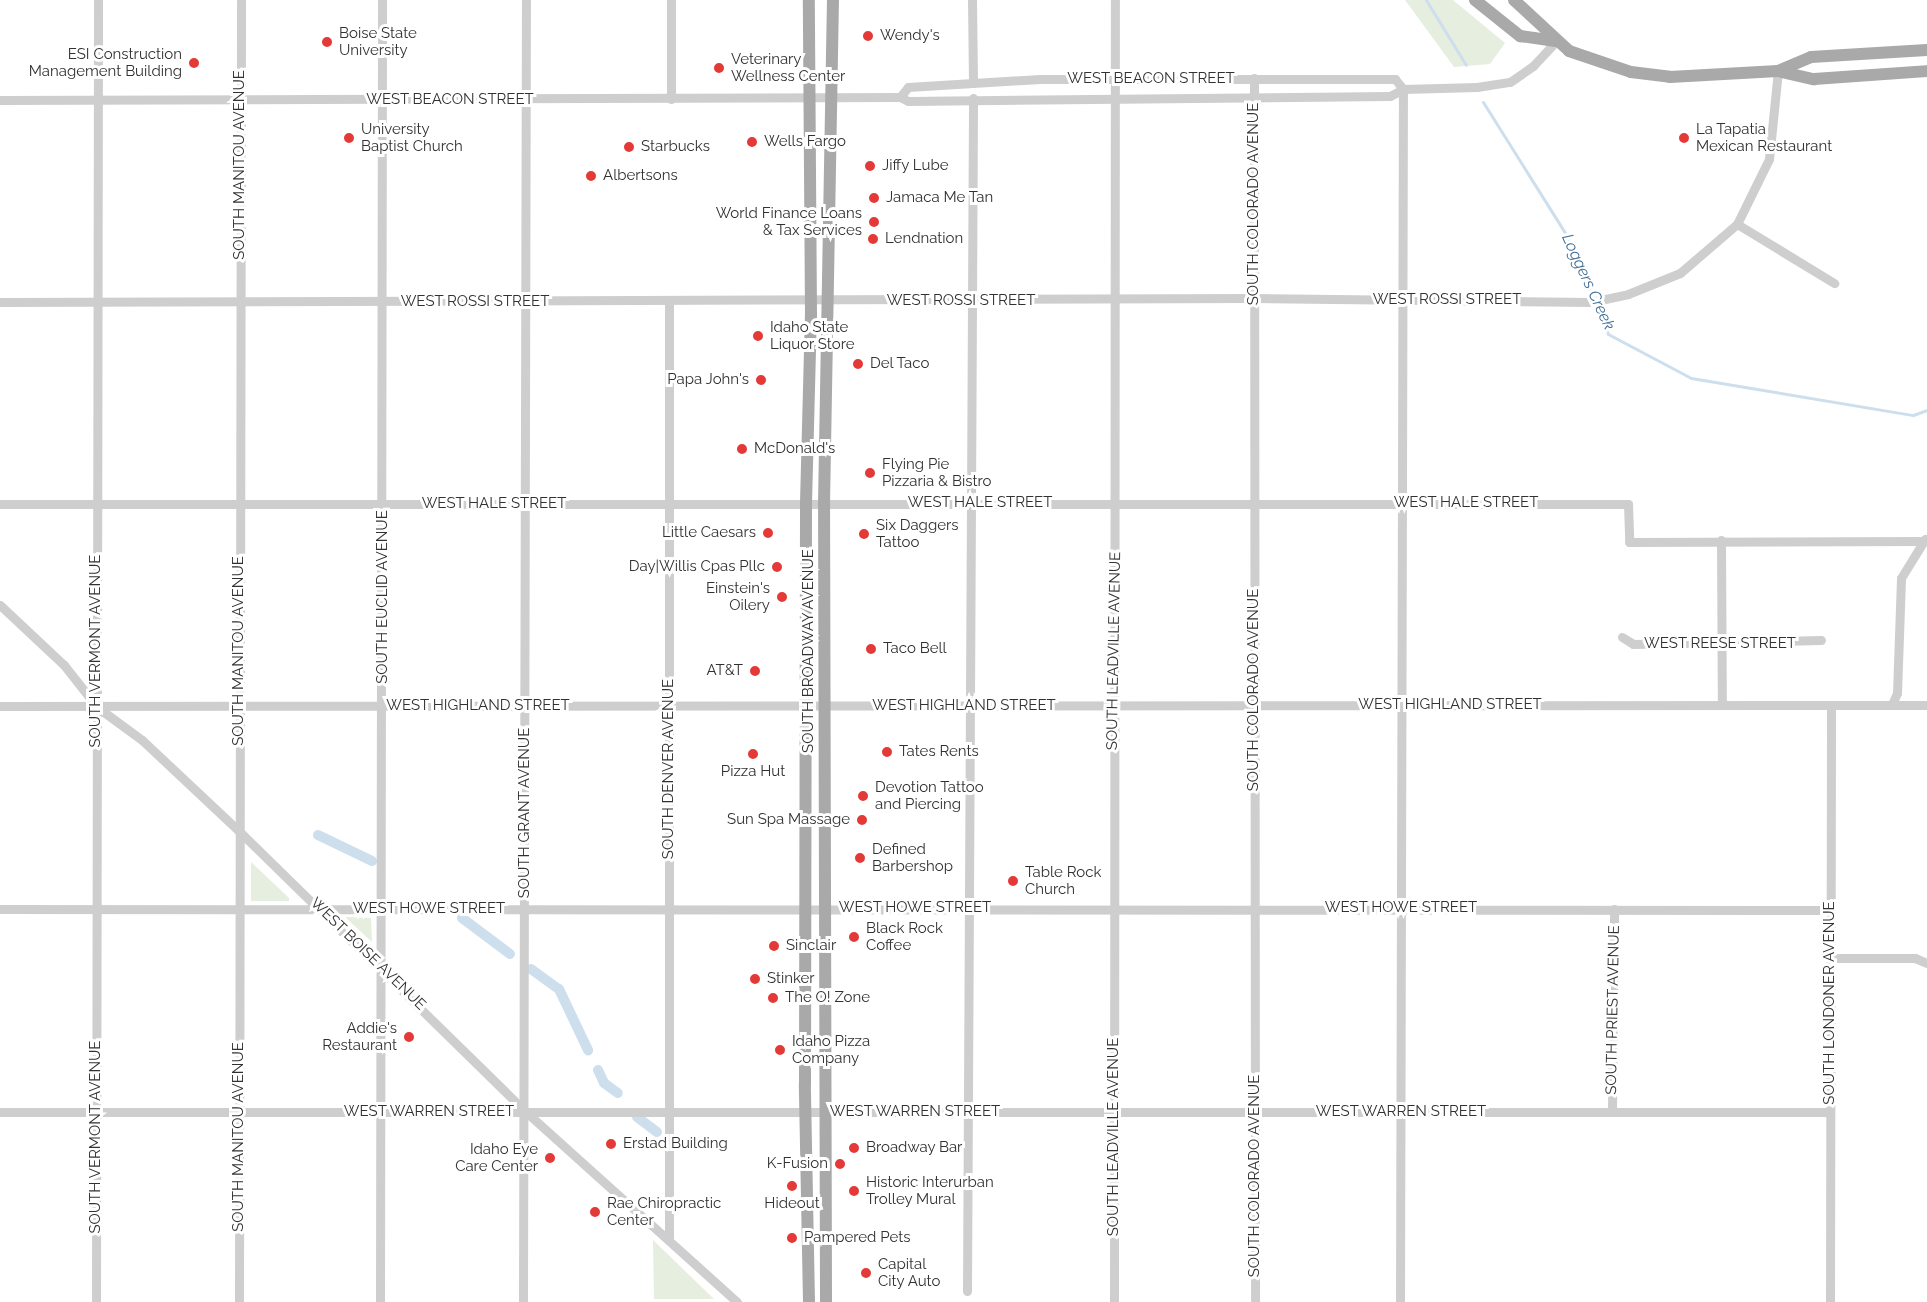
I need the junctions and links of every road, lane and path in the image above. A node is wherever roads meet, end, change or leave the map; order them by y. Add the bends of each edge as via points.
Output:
1 (98, 0) edge
2 (241, 0) edge
3 (382, 0) edge
4 (526, 0) edge
5 (671, 0) edge
6 (809, 0) edge
7 (833, 0) edge
8 (972, 0) edge
9 (1115, 0) edge
10 (1474, 0) edge
11 (1514, 0) edge
12 (1557, 42) junction
13 (1927, 50) edge
14 (1778, 71) junction
15 (1927, 71) edge
16 (1254, 78) junction
17 (1114, 79) junction
18 (973, 81) junction
19 (1403, 89) junction
20 (900, 97) junction
21 (1254, 97) junction
22 (832, 98) junction
23 (973, 98) junction
24 (1114, 98) junction
25 (526, 99) junction
26 (670, 99) junction
27 (810, 99) junction
28 (0, 100) edge
29 (98, 100) junction
30 (241, 100) junction
31 (382, 100) junction
32 (1737, 224) junction
33 (1834, 283) dead end
34 (1254, 298) junction
35 (972, 301) junction
36 (1116, 301) junction
37 (1401, 301) junction
38 (0, 302) edge
39 (97, 302) junction
40 (240, 302) junction
41 (383, 302) junction
42 (526, 302) junction
43 (669, 302) junction
44 (811, 302) junction
45 (828, 302) junction
46 (806, 503) junction
47 (972, 503) junction
48 (1115, 503) junction
49 (1254, 503) junction
50 (1402, 503) junction
51 (0, 504) edge
52 (96, 504) junction
53 (240, 504) junction
54 (383, 504) junction
55 (525, 504) junction
56 (669, 504) junction
57 (824, 504) junction
58 (1925, 539) edge
59 (1721, 540) junction
60 (0, 605) edge
61 (1622, 637) dead end
62 (1821, 640) dead end
63 (1722, 644) junction
64 (1893, 702) junction
65 (1254, 705) junction
66 (1401, 705) junction
67 (1722, 705) junction
68 (1831, 705) junction
69 (1927, 705) edge
70 (0, 706) edge
71 (239, 706) junction
72 (383, 706) junction
73 (669, 706) junction
74 (971, 706) junction
75 (1115, 706) junction
76 (97, 707) junction
77 (525, 707) junction
78 (806, 707) junction
79 (824, 707) junction
80 (240, 832) junction
81 (1401, 907) junction
82 (524, 908) junction
83 (669, 908) junction
84 (806, 908) junction
85 (823, 908) junction
86 (971, 908) junction
87 (1114, 908) junction
88 (1255, 908) junction
89 (0, 909) edge
90 (96, 909) junction
91 (240, 909) junction
92 (321, 909) junction
93 (381, 909) junction
94 (1614, 909) junction
95 (1830, 910) junction
96 (1830, 958) junction
97 (1927, 963) edge
98 (381, 968) junction
99 (0, 1112) edge
100 (96, 1112) junction
101 (239, 1112) junction
102 (381, 1112) junction
103 (526, 1112) junction
104 (669, 1112) junction
105 (805, 1112) junction
106 (823, 1112) junction
107 (969, 1112) junction
108 (1114, 1112) junction
109 (1255, 1112) junction
110 (1401, 1112) junction
111 (1612, 1112) junction
112 (1830, 1112) junction
113 (669, 1237) junction
114 (967, 1291) dead end
115 (96, 1302) edge
116 (239, 1302) edge
117 (380, 1302) edge
118 (523, 1302) edge
119 (737, 1302) edge
120 (809, 1302) edge
121 (826, 1302) edge
122 (1114, 1302) edge
123 (1255, 1302) edge
124 (1400, 1302) edge
125 (1830, 1302) edge

1 - 29 street, SOUTH VERMONT AVENUE
2 - 30 street, SOUTH MANITOU AVENUE
3 - 31 street, SOUTH EUCLID AVENUE
4 - 25 street, SOUTH GRANT AVENUE
5 - 26 street
6 - 27 main road, SOUTH BROADWAY AVENUE
7 - 22 main road, SOUTH BROADWAY AVENUE
8 - 18 street
9 - 17 street, SOUTH LEADVILLE AVENUE
10 - 12 main road via 1520,36
11 - 12 main road
12 - 14 main road via 1594,62 1630,72 1670,77
12 - 19 street, WEST BEACON STREET via 1533,66 1510,81 1477,87
13 - 14 main road via 1811,57
14 - 15 main road via 1814,79
14 - 32 street, WEST ROSSI STREET via 1769,159
16 - 17 street, WEST BEACON STREET
16 - 19 street, WEST BEACON STREET via 1395,79
16 - 21 street, SOUTH COLORADO AVENUE
17 - 18 street, WEST BEACON STREET
17 - 24 street, SOUTH LEADVILLE AVENUE
18 - 20 street, WEST BEACON STREET via 908,87
19 - 21 street, WEST BEACON STREET via 1390,96
19 - 37 street
20 - 22 street, WEST BEACON STREET
20 - 23 street, WEST BEACON STREET via 908,101
21 - 24 street, WEST BEACON STREET
21 - 34 street, SOUTH COLORADO AVENUE
22 - 27 street, WEST BEACON STREET
22 - 45 main road, SOUTH BROADWAY AVENUE
23 - 24 street, WEST BEACON STREET
23 - 35 street
24 - 36 street, SOUTH LEADVILLE AVENUE
25 - 26 street, WEST BEACON STREET
25 - 31 street, WEST BEACON STREET
25 - 42 street, SOUTH GRANT AVENUE
26 - 27 street, WEST BEACON STREET
27 - 44 main road, SOUTH BROADWAY AVENUE
28 - 29 street, WEST BEACON STREET
29 - 30 street, WEST BEACON STREET
29 - 39 street, SOUTH VERMONT AVENUE
30 - 31 street, WEST BEACON STREET
30 - 40 street, SOUTH MANITOU AVENUE
31 - 41 street, SOUTH EUCLID AVENUE
32 - 33 street
32 - 37 street, WEST ROSSI STREET via 1680,273 1612,298 1580,302
34 - 36 street, WEST ROSSI STREET
34 - 37 street, WEST ROSSI STREET
34 - 49 street, SOUTH COLORADO AVENUE
35 - 36 street, WEST ROSSI STREET
35 - 45 street, WEST ROSSI STREET
35 - 47 street
36 - 48 street, SOUTH LEADVILLE AVENUE
37 - 50 street
38 - 39 street, WEST ROSSI STREET
39 - 40 street, WEST ROSSI STREET
39 - 52 street, SOUTH VERMONT AVENUE
40 - 41 street, WEST ROSSI STREET
40 - 53 street, SOUTH MANITOU AVENUE
41 - 42 street, WEST ROSSI STREET
41 - 54 street, SOUTH EUCLID AVENUE
42 - 43 street, WEST ROSSI STREET
42 - 55 street, SOUTH GRANT AVENUE
43 - 44 street, WEST ROSSI STREET
43 - 56 street, SOUTH DENVER AVENUE
44 - 45 street, WEST ROSSI STREET
44 - 46 main road, SOUTH BROADWAY AVENUE
45 - 57 main road, SOUTH BROADWAY AVENUE
46 - 56 street, WEST HALE STREET
46 - 57 street, WEST HALE STREET
46 - 78 main road, SOUTH BROADWAY AVENUE
47 - 48 street, WEST HALE STREET
47 - 57 street, WEST HALE STREET
47 - 74 street
48 - 49 street, WEST HALE STREET
48 - 75 street, SOUTH LEADVILLE AVENUE
49 - 50 street, WEST HALE STREET
49 - 65 street, SOUTH COLORADO AVENUE
50 - 59 street, WEST HALE STREET via 1628,504 1629,542
50 - 66 street
51 - 52 street, WEST HALE STREET
52 - 53 street, WEST HALE STREET
52 - 76 street, SOUTH VERMONT AVENUE
53 - 54 street, WEST HALE STREET
53 - 71 street, SOUTH MANITOU AVENUE
54 - 55 street, WEST HALE STREET
54 - 72 street, SOUTH EUCLID AVENUE
55 - 56 street, WEST HALE STREET
55 - 77 street, SOUTH GRANT AVENUE
56 - 73 street, SOUTH DENVER AVENUE
57 - 79 main road, SOUTH BROADWAY AVENUE
58 - 59 street, WEST HALE STREET
58 - 64 street via 1901,578 1897,693
59 - 63 street
60 - 76 street, WEST BOISE AVENUE via 64,665
61 - 63 street, WEST REESE STREET via 1633,644
62 - 63 street, WEST REESE STREET
63 - 67 street
64 - 68 street, WEST HIGHLAND STREET
64 - 69 street, WEST HIGHLAND STREET
65 - 66 street, WEST HIGHLAND STREET
65 - 75 street, WEST HIGHLAND STREET
65 - 88 street, SOUTH COLORADO AVENUE
66 - 67 street, WEST HIGHLAND STREET
66 - 81 street
67 - 68 street, WEST HIGHLAND STREET
68 - 95 street, SOUTH LONDONER AVENUE
70 - 76 street, WEST HIGHLAND STREET
71 - 72 street, WEST HIGHLAND STREET
71 - 76 street, WEST HIGHLAND STREET
71 - 80 street, SOUTH MANITOU AVENUE
72 - 77 street, WEST HIGHLAND STREET
72 - 93 street, SOUTH EUCLID AVENUE
73 - 77 street, WEST HIGHLAND STREET
73 - 78 street, WEST HIGHLAND STREET
73 - 83 street, SOUTH DENVER AVENUE
74 - 75 street, WEST HIGHLAND STREET
74 - 79 street, WEST HIGHLAND STREET
74 - 86 street
75 - 87 street, SOUTH LEADVILLE AVENUE
76 - 80 street, WEST BOISE AVENUE via 142,740
76 - 90 street, SOUTH VERMONT AVENUE
77 - 82 street, SOUTH GRANT AVENUE
78 - 79 street, WEST HIGHLAND STREET
78 - 84 main road, SOUTH BROADWAY AVENUE
79 - 85 main road, SOUTH BROADWAY AVENUE
80 - 91 street, SOUTH MANITOU AVENUE
80 - 92 street, WEST BOISE AVENUE
81 - 88 street, WEST HOWE STREET
81 - 94 street, WEST HOWE STREET
81 - 110 street
82 - 83 street, WEST HOWE STREET
82 - 93 street, WEST HOWE STREET
82 - 103 street, SOUTH GRANT AVENUE via 522,1086
83 - 84 street, WEST HOWE STREET
83 - 104 street, SOUTH DENVER AVENUE
84 - 85 street, WEST HOWE STREET
84 - 105 main road, SOUTH BROADWAY AVENUE
85 - 86 street, WEST HOWE STREET
85 - 106 main road, SOUTH BROADWAY AVENUE
86 - 87 street, WEST HOWE STREET
86 - 107 street
87 - 88 street, WEST HOWE STREET
87 - 108 street, SOUTH LEADVILLE AVENUE
88 - 109 street, SOUTH COLORADO AVENUE
89 - 90 street, WEST HOWE STREET
90 - 91 street, WEST HOWE STREET
90 - 100 street, SOUTH VERMONT AVENUE
91 - 92 street, WEST HOWE STREET
91 - 101 street, SOUTH MANITOU AVENUE
92 - 93 street, WEST HOWE STREET
92 - 98 street, WEST BOISE AVENUE
93 - 98 street, SOUTH EUCLID AVENUE
94 - 95 street, WEST HOWE STREET
94 - 111 street, SOUTH PRIEST AVENUE
95 - 96 street, SOUTH LONDONER AVENUE
96 - 97 street via 1916,958
96 - 112 street, SOUTH LONDONER AVENUE
98 - 102 street, SOUTH EUCLID AVENUE
98 - 103 street, WEST BOISE AVENUE
99 - 100 street, WEST WARREN STREET
100 - 101 street, WEST WARREN STREET
100 - 115 street, SOUTH VERMONT AVENUE
101 - 102 street, WEST WARREN STREET
101 - 116 street, SOUTH MANITOU AVENUE
102 - 103 street, WEST WARREN STREET
102 - 117 street, SOUTH EUCLID AVENUE
103 - 104 street, WEST WARREN STREET
103 - 113 street, WEST BOISE AVENUE
103 - 118 street, SOUTH GRANT AVENUE
104 - 105 street, WEST WARREN STREET
104 - 113 street, SOUTH DENVER AVENUE
105 - 106 street, WEST WARREN STREET
105 - 120 main road, SOUTH BROADWAY AVENUE
106 - 107 street, WEST WARREN STREET
106 - 121 main road, SOUTH BROADWAY AVENUE
107 - 108 street, WEST WARREN STREET
107 - 114 street
108 - 109 street, WEST WARREN STREET
108 - 122 street, SOUTH LEADVILLE AVENUE
109 - 110 street, WEST WARREN STREET
109 - 123 street, SOUTH COLORADO AVENUE
110 - 111 street, WEST WARREN STREET
110 - 124 street
111 - 112 street, WEST WARREN STREET
112 - 125 street, SOUTH LONDONER AVENUE
113 - 119 street, WEST BOISE AVENUE

